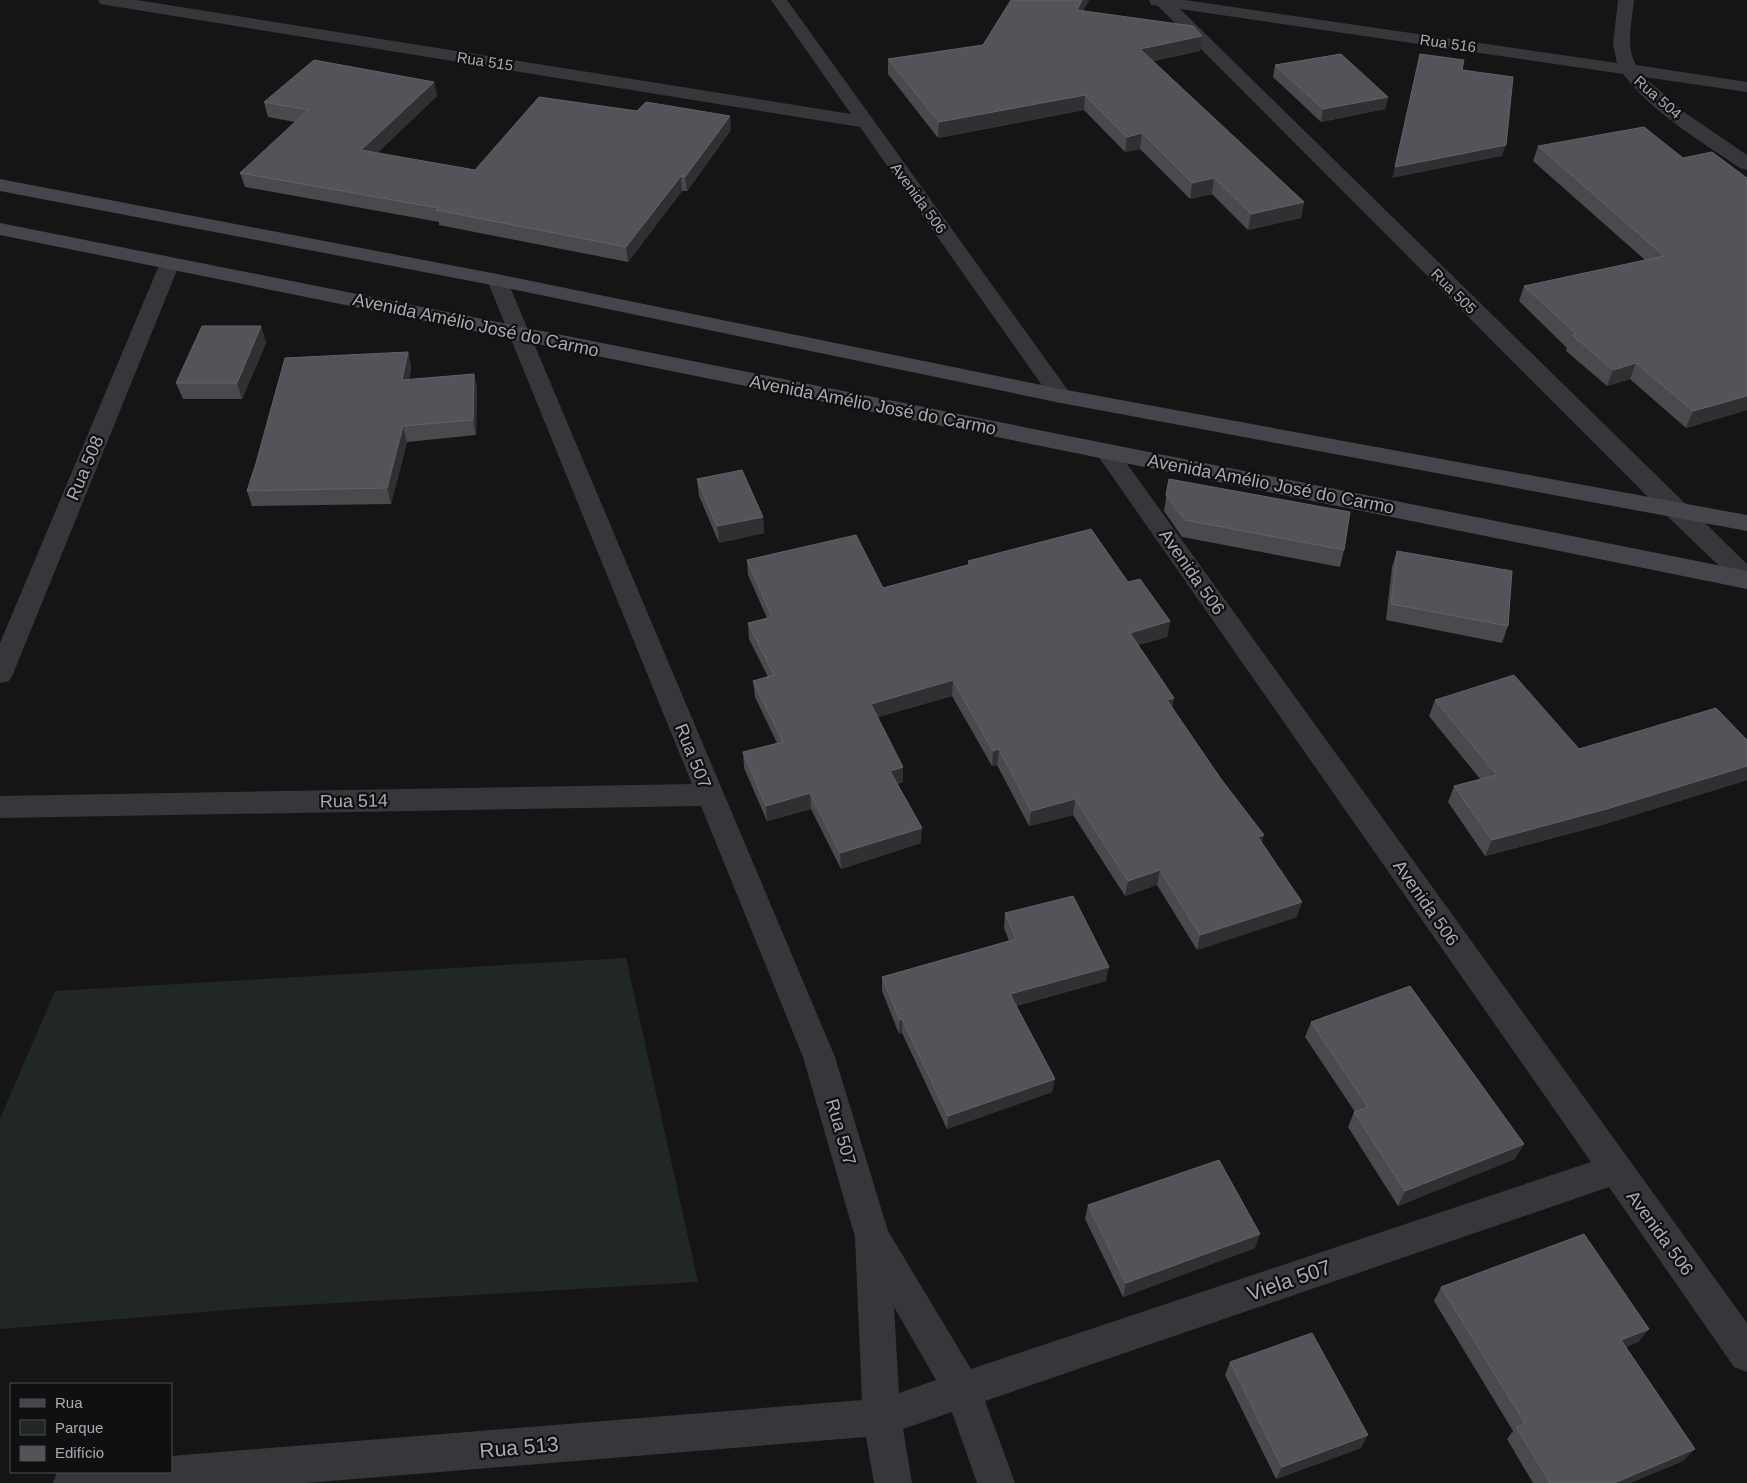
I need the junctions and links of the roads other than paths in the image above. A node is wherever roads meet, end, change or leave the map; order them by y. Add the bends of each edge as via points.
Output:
1 (106, 0) edge
2 (779, 0) edge
3 (1626, 0) edge
4 (1156, 1) edge
5 (1628, 70) junction
6 (1747, 87) edge
7 (864, 122) junction
8 (1747, 164) edge
9 (0, 185) edge
10 (0, 229) edge
11 (170, 263) junction
12 (497, 280) junction
13 (522, 335) junction
14 (1061, 396) junction
15 (1106, 451) junction
16 (1675, 509) junction
17 (1747, 523) edge
18 (1747, 579) edge
19 (0, 674) edge
20 (709, 795) junction
21 (0, 807) edge
22 (1615, 1170) junction
23 (872, 1237) junction
24 (1747, 1354) edge
25 (963, 1391) junction
26 (882, 1417) junction
27 (72, 1483) edge
28 (893, 1483) edge
29 (996, 1483) edge

1 - 7 street, Rua 515
2 - 7 street, Avenida 506
3 - 5 street, Rua 504 via 1622,48
4 - 5 street, Rua 516
4 - 16 street, Rua 505
5 - 6 street, Rua 516
5 - 8 street, Rua 504 via 1660,103
7 - 14 street, Avenida 506
9 - 12 street
10 - 11 street, Avenida Amélio José do Carmo
11 - 13 street, Avenida Amélio José do Carmo
11 - 19 street, Rua 508
12 - 13 street, Rua 507
12 - 14 street
13 - 15 street, Avenida Amélio José do Carmo
13 - 20 street, Rua 507
14 - 16 street
15 - 18 street, Avenida Amélio José do Carmo
15 - 22 street, Avenida 506
16 - 17 street
16 - 18 street, Rua 505
20 - 21 street, Rua 514
20 - 23 street, Rua 507 via 819,1057
22 - 24 street, Avenida 506
22 - 25 street, Viela 507
23 - 25 street, Rua 507
23 - 26 street, Rua 507
25 - 26 street, Rua 513
25 - 29 street, Rua 507
26 - 27 street, Rua 513
26 - 28 street, Rua 507

